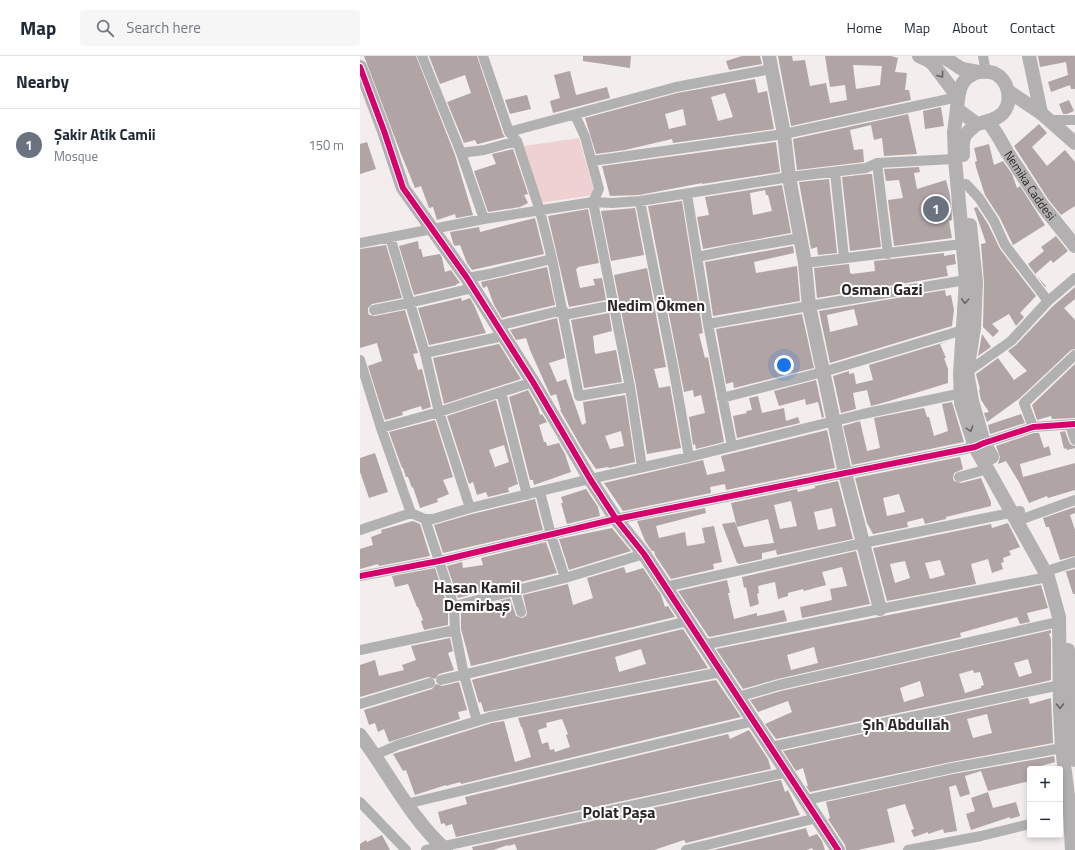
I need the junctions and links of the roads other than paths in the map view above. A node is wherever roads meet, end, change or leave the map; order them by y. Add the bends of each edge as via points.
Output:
1 (422, 56) edge
2 (483, 56) edge
3 (919, 56) edge
4 (942, 56) edge
5 (983, 56) edge
6 (1029, 56) edge
7 (770, 63) edge
8 (360, 67) edge
9 (982, 72) junction
10 (1008, 91) junction
11 (958, 103) junction
12 (575, 115) junction
13 (1045, 116) junction
14 (1075, 120) edge
15 (983, 123) junction
16 (509, 132) junction
17 (784, 134) junction
18 (517, 141) junction
19 (1075, 144) edge
20 (461, 154) junction
21 (954, 159) junction
22 (592, 161) junction
23 (877, 164) junction
24 (835, 172) junction
25 (789, 177) junction
26 (966, 184) junction
27 (687, 194) junction
28 (640, 201) junction
29 (593, 202) junction
30 (540, 211) junction
31 (484, 219) junction
32 (432, 229) junction
33 (390, 237) junction
34 (800, 238) junction
35 (360, 243) edge
36 (962, 244) junction
37 (1075, 246) edge
38 (888, 254) junction
39 (697, 257) junction
40 (844, 258) junction
41 (552, 259) junction
42 (805, 263) junction
43 (1075, 278) edge
44 (966, 280) junction
45 (470, 283) junction
46 (1048, 301) junction
47 (409, 303) junction
48 (614, 305) junction
49 (809, 306) junction
50 (374, 310) dead end
51 (563, 312) junction
52 (708, 324) junction
53 (963, 330) junction
54 (500, 331) junction
55 (425, 353) junction
56 (1075, 356) edge
57 (360, 360) edge
58 (823, 372) junction
59 (967, 372) junction
60 (533, 382) junction
61 (630, 387) junction
62 (501, 392) junction
63 (966, 392) junction
64 (722, 398) junction
65 (439, 412) junction
66 (834, 422) junction
67 (1073, 425) edge
68 (1033, 427) junction
69 (381, 428) junction
70 (1075, 440) edge
71 (980, 445) junction
72 (732, 446) junction
73 (689, 457) junction
74 (642, 467) junction
75 (988, 469) junction
76 (845, 473) junction
77 (959, 477) dead end
78 (590, 479) junction
79 (540, 492) junction
80 (527, 494) junction
81 (1075, 500) edge
82 (470, 508) junction
83 (411, 513) junction
84 (1019, 514) junction
85 (425, 519) junction
86 (616, 519) junction
87 (360, 530) edge
88 (551, 535) junction
89 (863, 543) junction
90 (644, 554) junction
91 (439, 560) junction
92 (1075, 562) edge
93 (1051, 573) junction
94 (360, 576) edge
95 (565, 578) junction
96 (665, 587) junction
97 (515, 591) junction
98 (454, 606) junction
99 (880, 609) junction
100 (521, 612) dead end
101 (688, 621) junction
102 (1058, 622) junction
103 (455, 630) junction
104 (703, 644) junction
105 (360, 650) edge
106 (1072, 666) edge
107 (721, 672) junction
108 (464, 675) junction
109 (441, 680) dead end
110 (430, 682) dead end
111 (1060, 685) junction
112 (738, 697) junction
113 (360, 704) edge
114 (477, 721) junction
115 (754, 722) junction
116 (362, 741) edge
117 (1070, 746) edge
118 (771, 747) junction
119 (375, 755) junction
120 (1075, 760) edge
121 (788, 772) junction
122 (806, 800) junction
123 (360, 802) edge
124 (406, 804) junction
125 (1070, 817) edge
126 (817, 818) junction
127 (1027, 825) edge
128 (445, 849) edge
129 (406, 850) edge
130 (426, 850) edge
131 (686, 850) edge
132 (838, 850) edge
133 (908, 850) edge
134 (1072, 850) edge

1 - 20 street
2 - 16 street
3 -> 11 main road via 933,64
4 - 9 main road via 962,69
5 - 9 street
6 - 13 main road
7 - 12 street
7 - 17 main road
8 - 32 main road via 403,188
9 - 10 main road via 994,73 1006,84
9 - 11 main road via 970,75 964,81
10 - 13 main road
10 - 15 main road via 1009,99 1003,113
11 - 15 main road
11 - 17 street
11 - 21 main road
12 - 16 street
12 - 22 street
13 - 14 street
13 - 19 main road
15 - 26 main road via 967,132 962,140
15 - 37 main road, Nemika Caddesi via 998,136 1042,205
16 - 18 street
17 - 22 street
17 - 25 main road
18 - 20 street
18 - 30 street
20 - 31 street
21 - 23 street
21 - 36 main road
22 - 29 street via 599,189
23 - 24 street
23 - 38 street
24 - 25 street
24 - 40 street
25 - 27 street
25 - 34 main road
26 - 46 street via 980,198 994,221 1004,245
26 - 59 main road via 976,282 974,328
27 - 28 street
27 - 39 street
28 - 29 street
28 - 73 street
29 - 30 street
29 - 48 street
30 - 31 street
30 - 41 street
31 - 32 street
32 - 33 street
32 - 45 main road
33 - 35 street
33 - 47 street
34 - 39 street
34 - 42 main road
36 - 38 street
36 - 44 main road
38 - 40 street
39 - 52 street
40 - 42 street
41 - 45 street via 489,274
41 - 51 street
42 - 49 main road
43 - 46 street
44 - 49 street
44 -> 53 main road
45 - 47 street
45 - 54 main road
46 - 59 street via 1011,341
47 - 50 street
47 - 55 street
48 - 51 street
48 - 61 street
49 - 52 street
49 - 58 main road
51 - 54 street
51 - 61 street via 579,396
52 - 64 street
53 - 58 street
53 - 63 main road via 960,374
54 - 55 street
54 - 60 main road
55 - 65 street
56 - 68 street via 1024,403
57 - 69 street
58 - 64 street
58 - 66 main road
59 - 63 main road
60 - 62 street
60 - 78 main road
61 - 74 street
62 - 65 street
62 - 80 street
63 - 66 street
63 - 71 main road via 972,401
64 - 72 street
65 - 69 street
65 - 82 street
66 - 72 street
66 - 76 main road
67 - 68 street
67 - 70 street
68 - 71 street
69 - 83 street
71 - 75 main road
71 - 76 street
71 - 84 main road
72 - 73 street
73 - 74 street
74 - 78 street
75 - 77 street
75 - 84 main road
76 - 86 street
76 - 89 main road
78 - 79 street
78 - 86 main road
79 - 80 street
79 - 88 street
80 - 82 street
81 - 84 street
82 - 85 street
83 - 85 street
83 - 87 street
84 - 89 street
84 - 93 main road
85 - 91 street
86 - 88 street
86 - 90 main road
88 - 91 street
88 - 95 street
89 - 96 street
89 - 99 main road
90 - 95 street
90 - 96 main road
91 - 94 street
91 - 98 street
92 - 93 street
93 - 99 street
93 - 102 main road
93 - 106 main road via 1062,595 1067,613
95 - 97 street
96 - 101 main road
97 - 98 street
97 - 100 street
98 - 103 street
99 - 104 street
101 - 104 main road
101 - 108 street
102 - 111 main road
102 - 112 street via 779,685
103 - 105 street
103 - 108 street
104 - 107 main road
106 - 117 main road
107 - 112 main road
107 - 114 street
108 - 109 street
108 - 114 street
110 - 113 street
111 -> 117 main road
111 - 118 street
112 - 115 main road
114 - 119 street via 398,745
115 - 118 main road
115 - 124 street
116 - 119 main road
117 - 120 main road
117 - 122 street via 952,768
117 - 125 main road
118 - 121 main road
119 - 124 main road
121 - 122 main road
121 - 128 street
122 - 126 main road
123 - 129 street
124 - 128 main road
125 - 134 main road
126 - 131 street
126 - 132 main road
127 - 133 street
128 - 130 street

